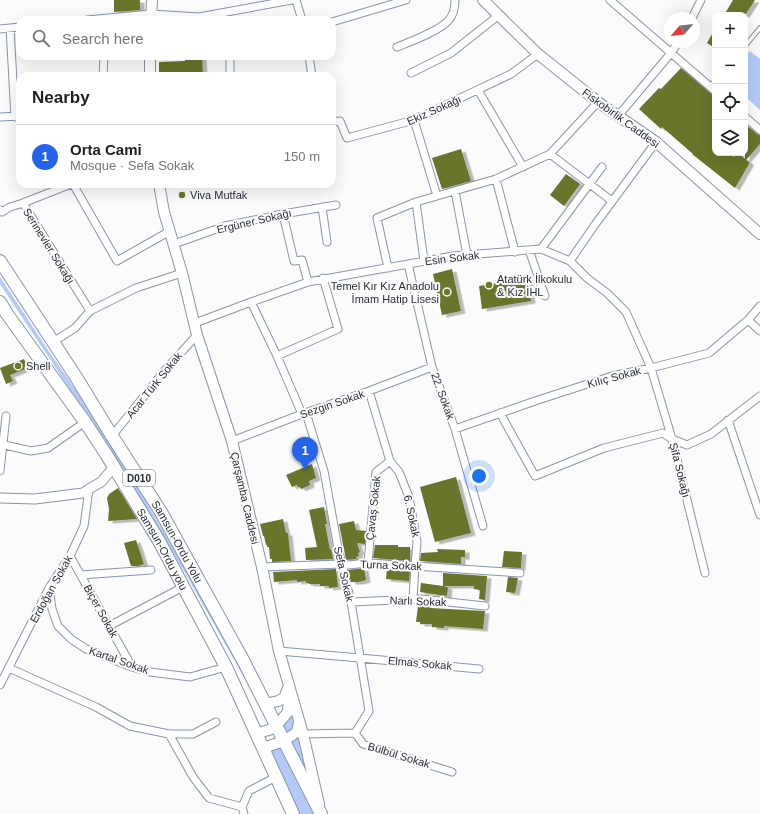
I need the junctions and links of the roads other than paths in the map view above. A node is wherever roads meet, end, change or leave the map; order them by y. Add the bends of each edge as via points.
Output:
1 (152, 0) edge
2 (292, 0) edge
3 (296, 0) edge
4 (406, 0) edge
5 (455, 0) edge
6 (483, 0) edge
7 (610, 0) edge
8 (701, 0) edge
9 (695, 12) edge
10 (151, 16) edge
11 (210, 16) edge
12 (301, 16) edge
13 (499, 16) junction
14 (336, 21) edge
15 (16, 27) edge
16 (10, 28) junction
17 (760, 28) edge
18 (0, 29) edge
19 (748, 42) edge
20 (397, 47) dead end
21 (674, 48) edge
22 (671, 53) junction
23 (538, 54) junction
24 (104, 60) edge
25 (150, 60) edge
26 (230, 60) edge
27 (310, 60) edge
28 (103, 72) edge
29 (150, 72) edge
30 (230, 72) edge
31 (311, 72) edge
32 (412, 73) dead end
33 (712, 85) edge
34 (478, 90) junction
35 (598, 102) junction
36 (16, 103) edge
37 (16, 116) edge
38 (618, 116) junction
39 (0, 117) edge
40 (414, 120) junction
41 (748, 120) edge
42 (336, 122) edge
43 (760, 130) edge
44 (656, 142) junction
45 (550, 154) junction
46 (523, 167) junction
47 (602, 167) dead end
48 (496, 179) junction
49 (589, 184) junction
50 (62, 188) edge
51 (74, 188) edge
52 (160, 188) edge
53 (455, 191) junction
54 (437, 196) junction
55 (612, 201) junction
56 (416, 202) junction
57 (23, 203) junction
58 (336, 205) dead end
59 (322, 207) junction
60 (0, 210) edge
61 (283, 214) junction
62 (170, 231) junction
63 (760, 234) edge
64 (326, 242) dead end
65 (174, 244) junction
66 (541, 249) junction
67 (529, 250) junction
68 (515, 252) junction
69 (467, 255) junction
70 (0, 261) edge
71 (424, 261) junction
72 (570, 261) junction
73 (408, 264) junction
74 (388, 268) junction
75 (182, 273) junction
76 (323, 278) junction
77 (308, 282) junction
78 (545, 296) dead end
79 (0, 302) edge
80 (251, 302) junction
81 (760, 306) edge
82 (90, 311) junction
83 (3, 316) edge
84 (748, 320) junction
85 (194, 323) junction
86 (760, 331) edge
87 (197, 335) junction
88 (53, 342) junction
89 (276, 356) junction
90 (432, 367) junction
91 (651, 368) junction
92 (369, 391) junction
93 (760, 396) edge
94 (304, 413) junction
95 (500, 413) junction
96 (6, 416) dead end
97 (728, 420) junction
98 (85, 422) junction
99 (455, 429) junction
100 (112, 436) junction
101 (672, 439) junction
102 (232, 441) junction
103 (1, 444) edge
104 (390, 461) junction
105 (114, 467) junction
106 (0, 471) edge
107 (89, 489) junction
108 (0, 498) edge
109 (760, 515) edge
110 (483, 526) dead end
111 (70, 556) junction
112 (368, 563) junction
113 (341, 564) junction
114 (415, 566) junction
115 (262, 567) junction
116 (151, 570) dead end
117 (520, 573) dead end
118 (705, 573) dead end
119 (81, 575) junction
120 (183, 587) junction
121 (49, 588) junction
122 (414, 599) junction
123 (350, 602) junction
124 (485, 606) dead end
125 (109, 626) junction
126 (279, 651) junction
127 (360, 658) junction
128 (132, 667) junction
129 (226, 667) junction
130 (9, 668) junction
131 (479, 669) dead end
132 (0, 686) edge
133 (289, 686) junction
134 (265, 704) junction
135 (300, 721) junction
136 (216, 722) dead end
137 (276, 726) junction
138 (257, 733) junction
139 (355, 733) junction
140 (169, 734) junction
141 (303, 734) junction
142 (284, 741) junction
143 (263, 748) junction
144 (452, 772) dead end
145 (276, 777) junction
146 (243, 811) edge
147 (293, 814) edge
148 (321, 814) edge

1 - 10 main road
2 - 11 street
3 - 12 street
4 - 14 street
5 - 20 street via 449,20 439,28
6 - 13 main road, Fiskobirlik Caddesi
7 - 22 street
8 - 9 street
13 - 23 main road, Fiskobirlik Caddesi
13 - 32 street via 451,54
15 - 16 street
16 - 18 street
16 - 36 street
17 - 19 lane
21 - 22 street
22 - 33 street
22 - 38 street
23 - 34 street, Ekiz Sokağı via 511,74
23 - 35 main road, Fiskobirlik Caddesi
24 - 28 street
25 - 29 main road
26 - 30 street
27 - 31 street
34 - 40 street, Ekiz Sokağı
34 - 46 street
35 - 38 main road, Fiskobirlik Caddesi
35 - 45 street
37 - 39 street
38 - 44 main road, Fiskobirlik Caddesi
40 - 42 street, Ekiz Sokağı via 347,138 340,121
40 - 54 street
41 - 43 street
44 - 55 street
44 - 63 main road, Fiskobirlik Caddesi
45 - 46 street
45 - 49 street
46 - 48 street
47 - 49 street
48 - 53 street
48 - 68 street
49 - 55 street
49 - 66 street
50 - 57 street, Serinevler Sokağı
51 - 62 street via 117,261
52 - 62 main road, Çarşamba Caddesi
53 - 54 street
53 - 69 street
54 - 56 street
55 - 72 street
56 - 71 street
56 - 74 street via 377,218
57 - 60 street via 2,212
57 - 82 street, Serinevler Sokağı
58 - 59 street, Ergüner Sokağı
59 - 61 street, Ergüner Sokağı
59 - 64 street
61 - 65 street, Ergüner Sokağı via 225,226
61 - 77 street via 294,261 302,260
62 - 65 main road, Çarşamba Caddesi
65 - 75 main road, Çarşamba Caddesi
66 - 67 street, Esin Sokak
66 - 72 street, Esin Sokak
67 - 68 street, Esin Sokak
67 - 78 street
68 - 69 street, Esin Sokak
69 - 71 street, Esin Sokak
70 - 88 highway, Samsun-Ordu Yolu / D010
71 - 73 street, Esin Sokak
72 - 91 street, Şifa Sokağı via 626,312
73 - 74 street, Esin Sokak
73 - 90 street, 22. Sokak
74 - 76 street, Esin Sokak
75 - 82 street via 136,288
75 - 85 main road, Çarşamba Caddesi
76 - 77 street, Esin Sokak
76 - 89 street via 338,329
77 - 80 street, Esin Sokak
79 - 83 highway, Samsun-Ordu yolu / D010
80 - 85 street, Esin Sokak
80 - 89 street, Sefa Sokak
81 - 84 street, Kılıç Sokak
82 - 88 street via 75,328
83 - 98 highway, Samsun-Ordu yolu / D010
84 - 86 street
84 - 91 street, Kılıç Sokak via 709,353
85 - 87 main road, Çarşamba Caddesi
87 - 100 street, Acar Türk Sokak via 166,368
87 - 102 main road, Çarşamba Caddesi
88 - 100 highway, Samsun-Ordu Yolu / D010
89 - 94 street, Sefa Sokak
90 - 92 street, Sezgin Sokak
90 - 99 street, 22. Sokak
91 - 95 street, Kılıç Sokak via 612,376
91 - 101 street, Şifa Sokağı
92 - 94 street, Sezgin Sokak
92 - 104 street
93 - 97 street
94 - 102 street, Sezgin Sokak
94 - 113 street, Sefa Sokak via 324,471
95 - 99 street, Kılıç Sokak
95 - 101 street via 535,476 604,448 663,433
96 - 103 street
97 - 101 street via 711,434 688,445
97 - 109 street
98 - 103 street via 48,448 31,451
98 - 105 highway, Samsun-Ordu yolu / D010
99 - 110 street, 22. Sokak
100 - 134 highway, Samsun-Ordu Yolu / D010 via 161,512
101 - 118 street, Şifa Sokağı
102 - 115 main road, Çarşamba Caddesi
103 - 106 street
104 - 112 street, Çavaş Sokak via 376,472
104 - 114 street, 6. Sokak via 399,472 409,496 417,542
105 - 107 street via 101,482
105 - 120 highway, Samsun-Ordu yolu / D010 via 159,541
107 - 108 street via 83,493 34,499
107 - 111 street, Erdoğan Sokak via 84,526
111 - 119 street, Biçer Sokak
111 - 121 street, Erdoğan Sokak
112 - 113 street, Turna Sokak
112 - 114 street, Turna Sokak
113 - 115 street, Turna Sokak
113 - 123 street, Sefa Sokak
114 - 117 street, Turna Sokak
114 - 122 street, 6. Sokak
115 - 126 main road, Çarşamba Caddesi
116 - 119 street
119 - 125 street, Biçer Sokak
120 - 125 street
120 - 129 highway, Samsun-Ordu yolu / D010
121 - 128 street, Kartal Sokak via 58,626 71,639 86,649
121 - 130 street, Erdoğan Sokak
122 - 123 street, Narlı Sokak
122 - 124 street, Narlı Sokak
123 - 127 street, Sefa Sokak
125 - 128 street, Biçer Sokak
126 - 127 street, Elmas Sokak
126 - 133 main road, Çarşamba Caddesi
127 - 131 street, Elmas Sokak
127 - 139 street, Sefa Sokak via 369,711
128 - 129 street, Kartal Sokak via 190,677
129 - 138 highway, Samsun-Ordu yolu / D010
130 - 132 street, Erdoğan Sokak
130 - 140 street via 96,707 130,726
133 - 134 main road via 284,698
133 - 135 main road, Çarşamba Caddesi
133 - 137 main road via 288,712
134 - 137 highway, Samsun-Ordu Yolu / D010
135 - 141 main road, Çarşamba Caddesi
135 - 142 main road via 297,732
136 - 140 street via 193,734
137 - 138 main road
137 - 142 highway, Samsun-Ordu Yolu / D010
138 - 143 highway, Samsun-Ordu yolu / D010
139 - 141 street
139 - 144 street, Bülbül Sokak via 363,744
140 - 146 street via 193,777 209,798
141 - 148 main road, Çarşamba Caddesi
142 - 143 main road
142 - 148 highway, Samsun-Ordu Yolu / D010
143 - 145 highway, Samsun-Ordu yolu / D010
145 - 146 street via 249,791
145 - 147 highway, Samsun-Ordu yolu / D010

